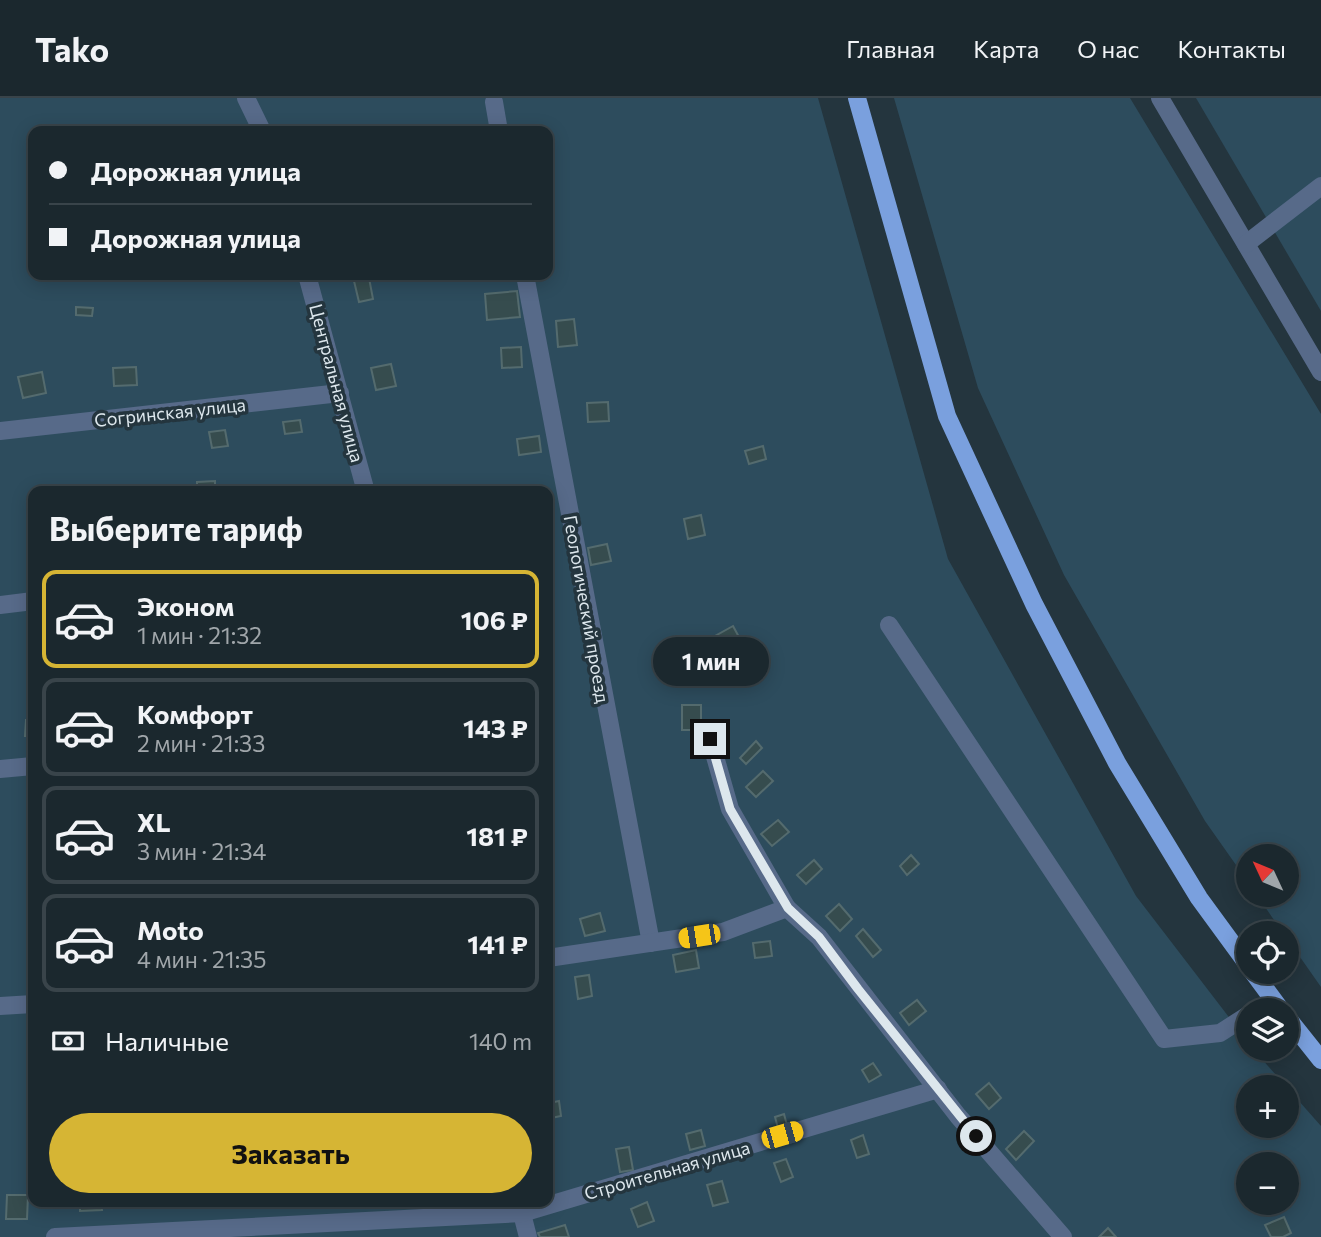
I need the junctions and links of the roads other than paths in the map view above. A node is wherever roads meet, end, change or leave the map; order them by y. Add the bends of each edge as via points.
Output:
1 (246, 98) edge
2 (857, 98) edge
3 (1160, 98) edge
4 (494, 102) dead end
5 (260, 126) edge
6 (498, 126) edge
7 (1321, 186) edge
8 (1246, 244) junction
9 (308, 280) edge
10 (527, 280) edge
11 (1321, 372) edge
12 (340, 393) junction
13 (0, 431) edge
14 (364, 486) edge
15 (28, 602) edge
16 (0, 605) edge
17 (889, 625) dead end
18 (710, 739) dead end
19 (28, 766) edge
20 (0, 769) edge
21 (788, 908) junction
22 (651, 943) junction
23 (1236, 949) edge
24 (553, 957) edge
25 (1262, 984) edge
26 (1272, 998) edge
27 (28, 1004) edge
28 (0, 1006) edge
29 (1236, 1023) edge
30 (1299, 1032) edge
31 (1321, 1060) edge
32 (938, 1089) junction
33 (553, 1198) edge
34 (520, 1207) edge
35 (55, 1237) edge
36 (528, 1237) edge
37 (1063, 1237) edge

1 - 5 street
2 - 23 main road via 947,416 1034,604 1117,763 1199,898
3 - 8 street
4 - 6 street
7 - 8 street
8 - 11 street
9 - 12 street, Центральная улица
10 - 22 street, Геологический проезд
12 - 13 street, Согринская улица
12 - 14 street, Центральная улица
15 - 16 street
17 - 29 street via 1164,1039 1220,1033
18 - 21 street via 730,809
19 - 20 street
21 - 22 street via 723,932
21 - 32 street via 819,937
22 - 24 street
25 - 26 main road
27 - 28 street
30 - 31 main road
32 - 33 street, Строительная улица
32 - 37 street
34 - 35 street, Строительная улица
34 - 36 street

